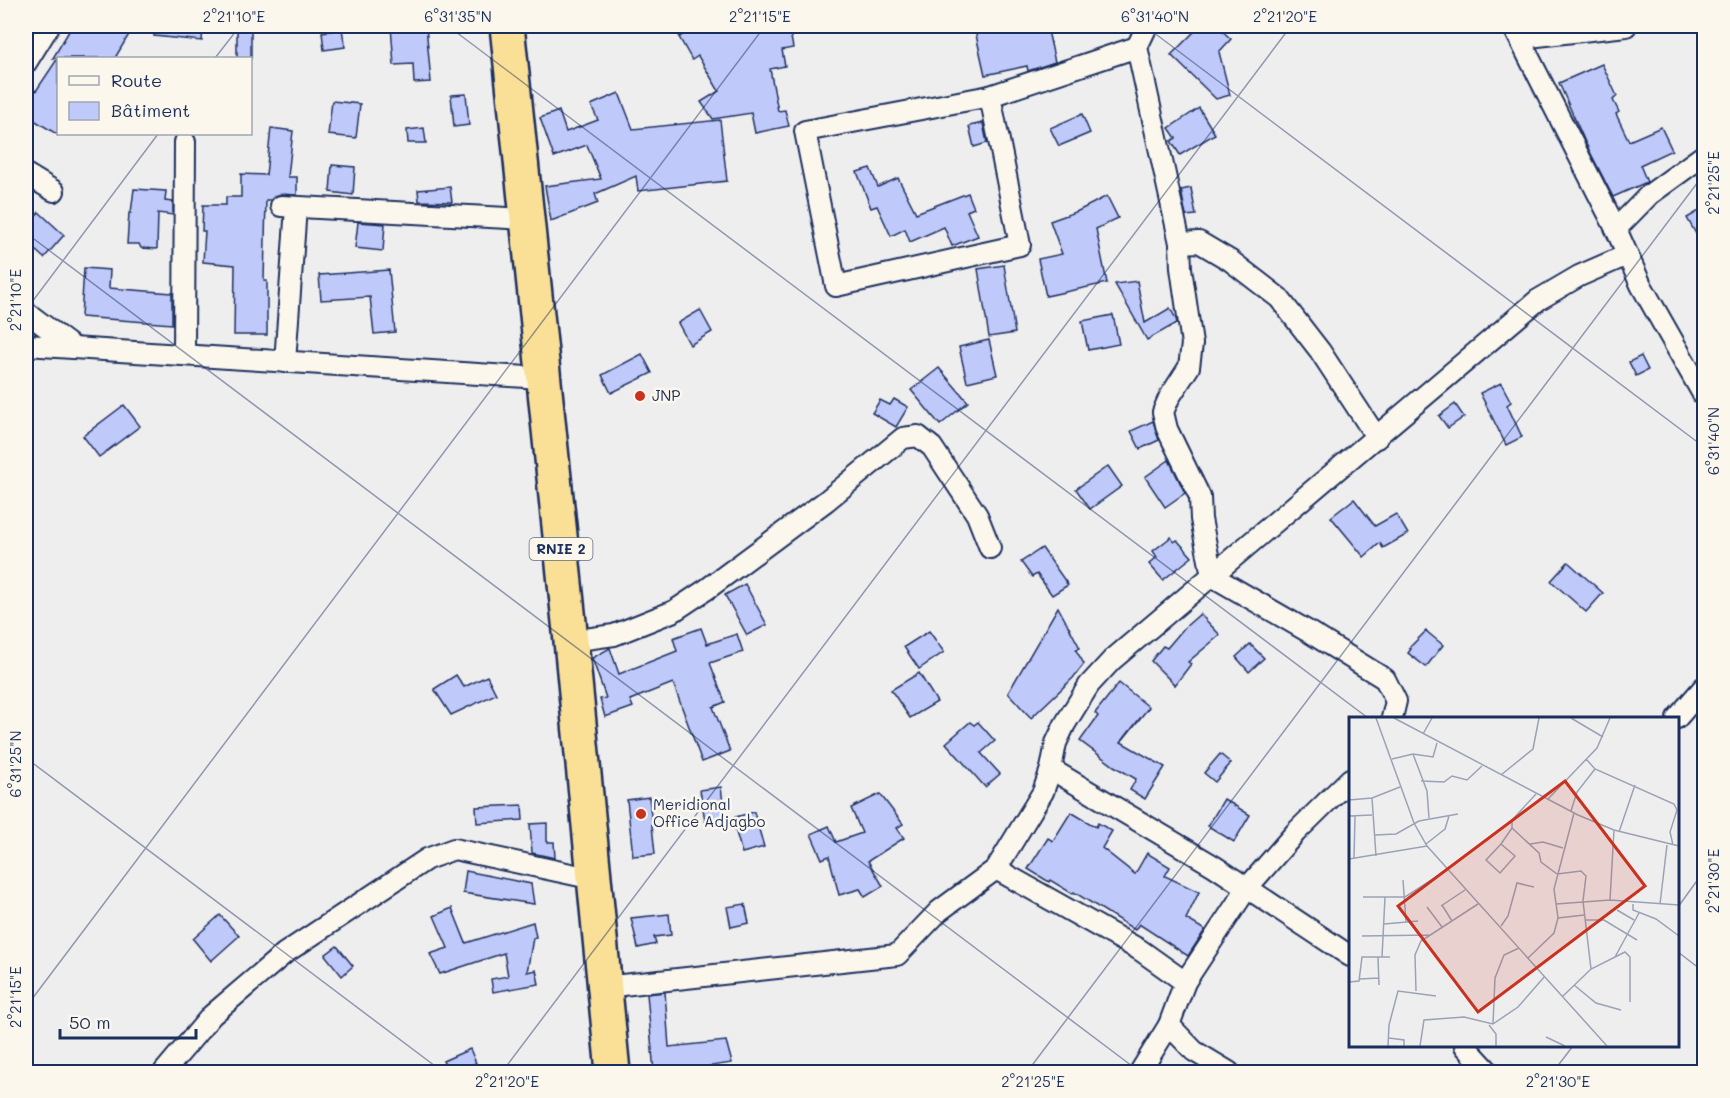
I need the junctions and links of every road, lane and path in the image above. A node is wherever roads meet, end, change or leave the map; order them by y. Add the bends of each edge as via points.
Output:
1 (50, 26) edge
2 (507, 26) edge
3 (1147, 26) edge
4 (1626, 26) edge
5 (1517, 32) edge
6 (1137, 47) junction
7 (26, 63) edge
8 (990, 96) junction
9 (185, 142) dead end
10 (1704, 155) edge
11 (26, 174) edge
12 (54, 191) dead end
13 (526, 219) junction
14 (1616, 229) junction
15 (1179, 243) junction
16 (1627, 255) junction
17 (26, 312) edge
18 (26, 345) edge
19 (74, 348) junction
20 (184, 355) junction
21 (285, 362) junction
22 (542, 378) junction
23 (1704, 396) edge
24 (1377, 438) junction
25 (990, 548) dead end
26 (1212, 576) junction
27 (571, 641) junction
28 (1704, 687) edge
29 (1392, 717) edge
30 (1678, 717) edge
31 (1051, 769) junction
32 (1349, 780) edge
33 (996, 869) junction
34 (594, 879) junction
35 (1247, 888) junction
36 (1349, 955) edge
37 (1185, 982) junction
38 (604, 987) junction
39 (1169, 1025) junction
40 (1466, 1047) edge
41 (164, 1072) edge
42 (613, 1072) edge
43 (1140, 1072) edge
44 (1229, 1072) edge
45 (1489, 1072) edge

1 - 7 street
2 - 13 highway, RNIE 2 / RNIE 2
3 - 6 street
4 - 5 street
5 - 14 street
6 - 8 street
6 - 15 street
8 - 8 street via 1020,245 836,286 805,131
9 - 20 street
10 - 14 street via 1649,195
11 - 12 street
13 - 21 street via 288,207
13 - 22 highway, RNIE 2 / RNIE 2
14 - 16 street
15 - 24 street via 1199,242 1279,298 1320,351
15 - 26 street via 1192,344 1189,367 1163,412 1167,429 1200,497
16 - 23 street
16 - 24 street via 1538,300
17 - 19 street
18 - 19 street
19 - 20 street
20 - 21 street
21 - 22 street
22 - 27 highway, RNIE 2 / RNIE 2
24 - 26 street
25 - 27 street via 977,515 932,447 918,436 903,438 826,501 674,611 614,636
26 - 29 street via 1385,679 1396,701
26 - 31 street via 1112,660 1089,685 1056,743
27 - 34 highway, RNIE 2 / RNIE 2
28 - 30 street
31 - 33 street via 1043,792
31 - 35 street
32 - 35 street
33 - 37 street via 1140,950
33 - 38 street via 939,911 897,955
34 - 38 highway, RNIE 2 / RNIE 2
34 - 41 street via 454,849 427,859 285,953 212,1015
35 - 36 street
35 - 37 street
37 - 39 street
38 - 42 highway, RNIE 2 / RNIE 2
39 - 43 street
39 - 44 street via 1194,1051
40 - 45 street

